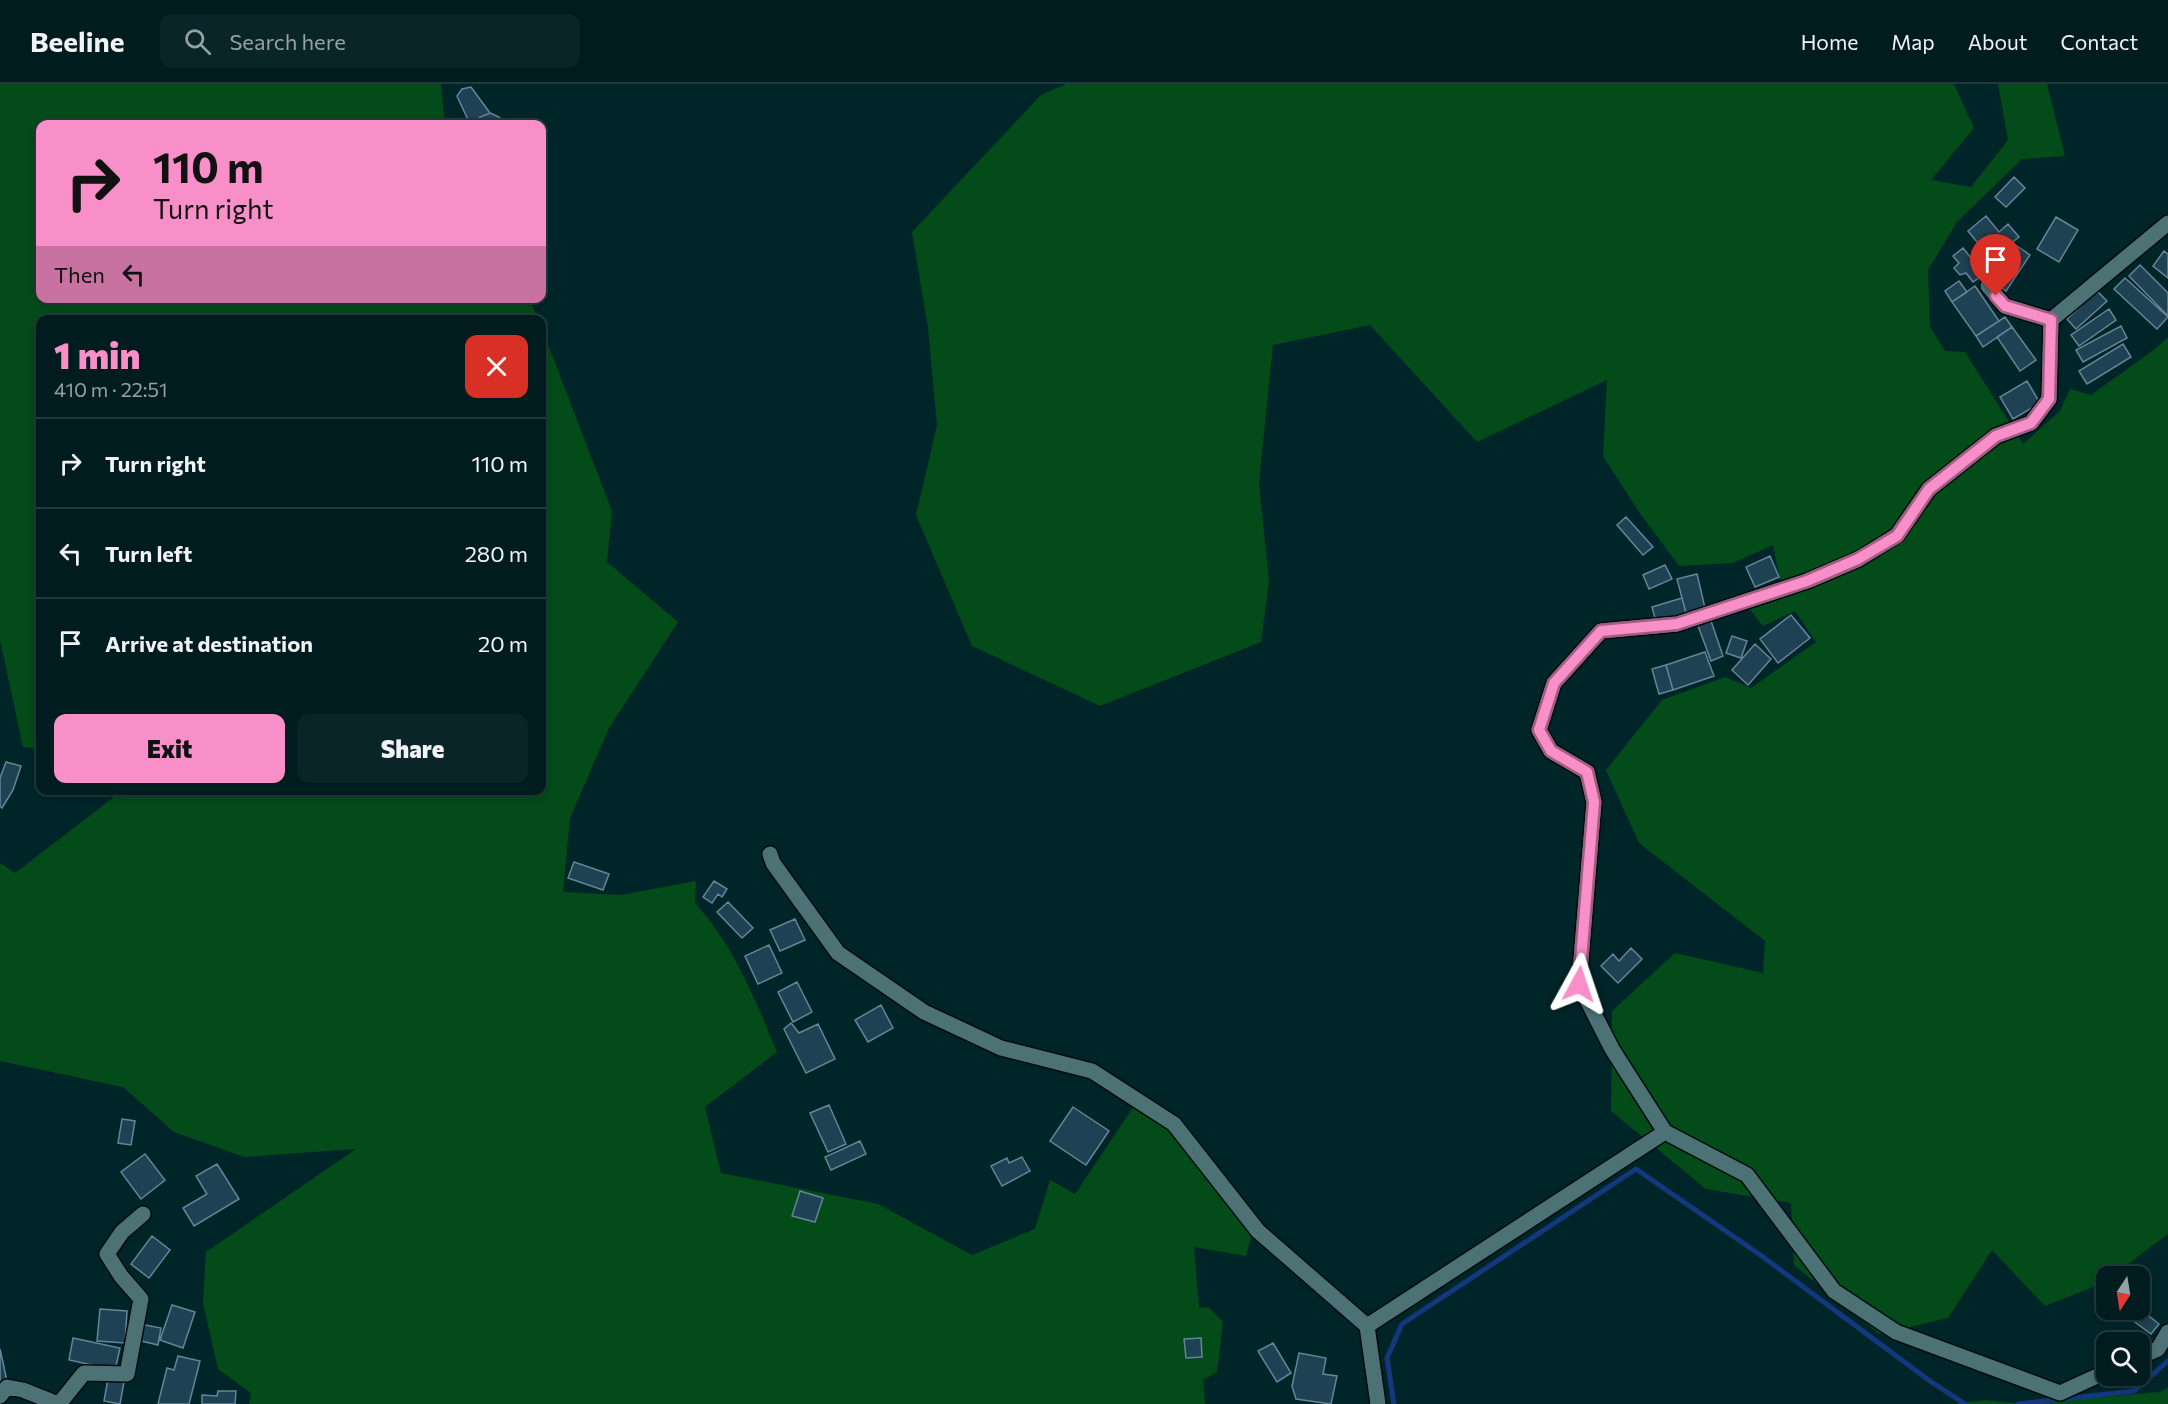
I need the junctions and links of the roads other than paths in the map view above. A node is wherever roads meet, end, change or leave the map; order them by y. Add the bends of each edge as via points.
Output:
1 (2168, 223) edge
2 (1988, 286) dead end
3 (2051, 320) junction
4 (770, 854) dead end
5 (1665, 1132) junction
6 (143, 1214) dead end
7 (1367, 1326) junction
8 (2168, 1332) edge
9 (2150, 1352) edge
10 (2096, 1377) edge
11 (0, 1396) edge
12 (59, 1404) edge
13 (1378, 1404) edge

1 - 3 street
2 - 3 street via 2005,306
3 - 5 street via 2049,399 2031,423 1996,436 1929,489 1897,536 1858,559 1807,581 1677,624 1601,631 1554,683 1539,730 1551,751 1587,772 1594,802 1579,984 1612,1049
4 - 7 street via 772,863 838,953 924,1012 1001,1048 1092,1071 1174,1124 1258,1231
5 - 7 street
5 - 10 street via 1747,1175 1834,1292 1896,1332 2060,1393
6 - 12 street via 122,1232 108,1254 141,1299 127,1374 84,1373
7 - 13 street
8 - 9 street via 2158,1349
11 - 12 street via 7,1387

